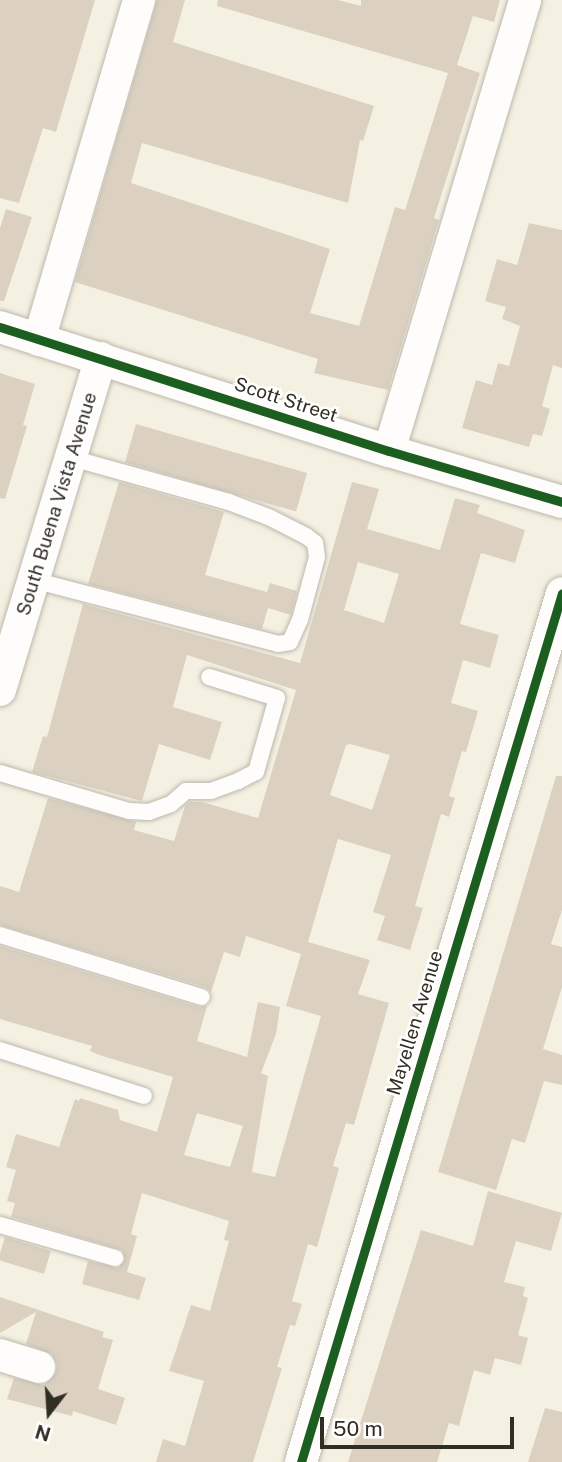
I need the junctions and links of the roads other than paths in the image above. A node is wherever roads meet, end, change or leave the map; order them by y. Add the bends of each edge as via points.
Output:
1 (139, 0) edge
2 (526, 0) edge
3 (0, 327) edge
4 (39, 340) junction
5 (102, 358) junction
6 (389, 451) junction
7 (71, 458) junction
8 (562, 502) edge
9 (33, 580) junction
10 (562, 593) edge
11 (209, 677) dead end
12 (0, 690) edge
13 (0, 773) edge
14 (0, 935) edge
15 (202, 997) dead end
16 (0, 1050) edge
17 (144, 1096) dead end
18 (0, 1225) edge
19 (115, 1258) dead end
20 (0, 1355) edge
21 (39, 1367) dead end
22 (302, 1462) edge

1 - 4 street
2 - 6 street
3 - 4 street, Scott Street
4 - 5 street, Scott Street
5 - 6 street, Scott Street
5 - 7 street, South Buena Vista Avenue
6 - 8 street, Scott Street
7 - 9 street, South Buena Vista Avenue
7 - 9 lane via 229,502 306,536 315,543 317,557 300,620 290,642 278,644
9 - 12 street, South Buena Vista Avenue
10 - 22 street, Mayellen Avenue
11 - 13 lane via 277,698 256,772 238,781 211,791 186,791 171,804 149,811 129,811
14 - 15 lane
16 - 17 lane
18 - 19 lane
20 - 21 street

